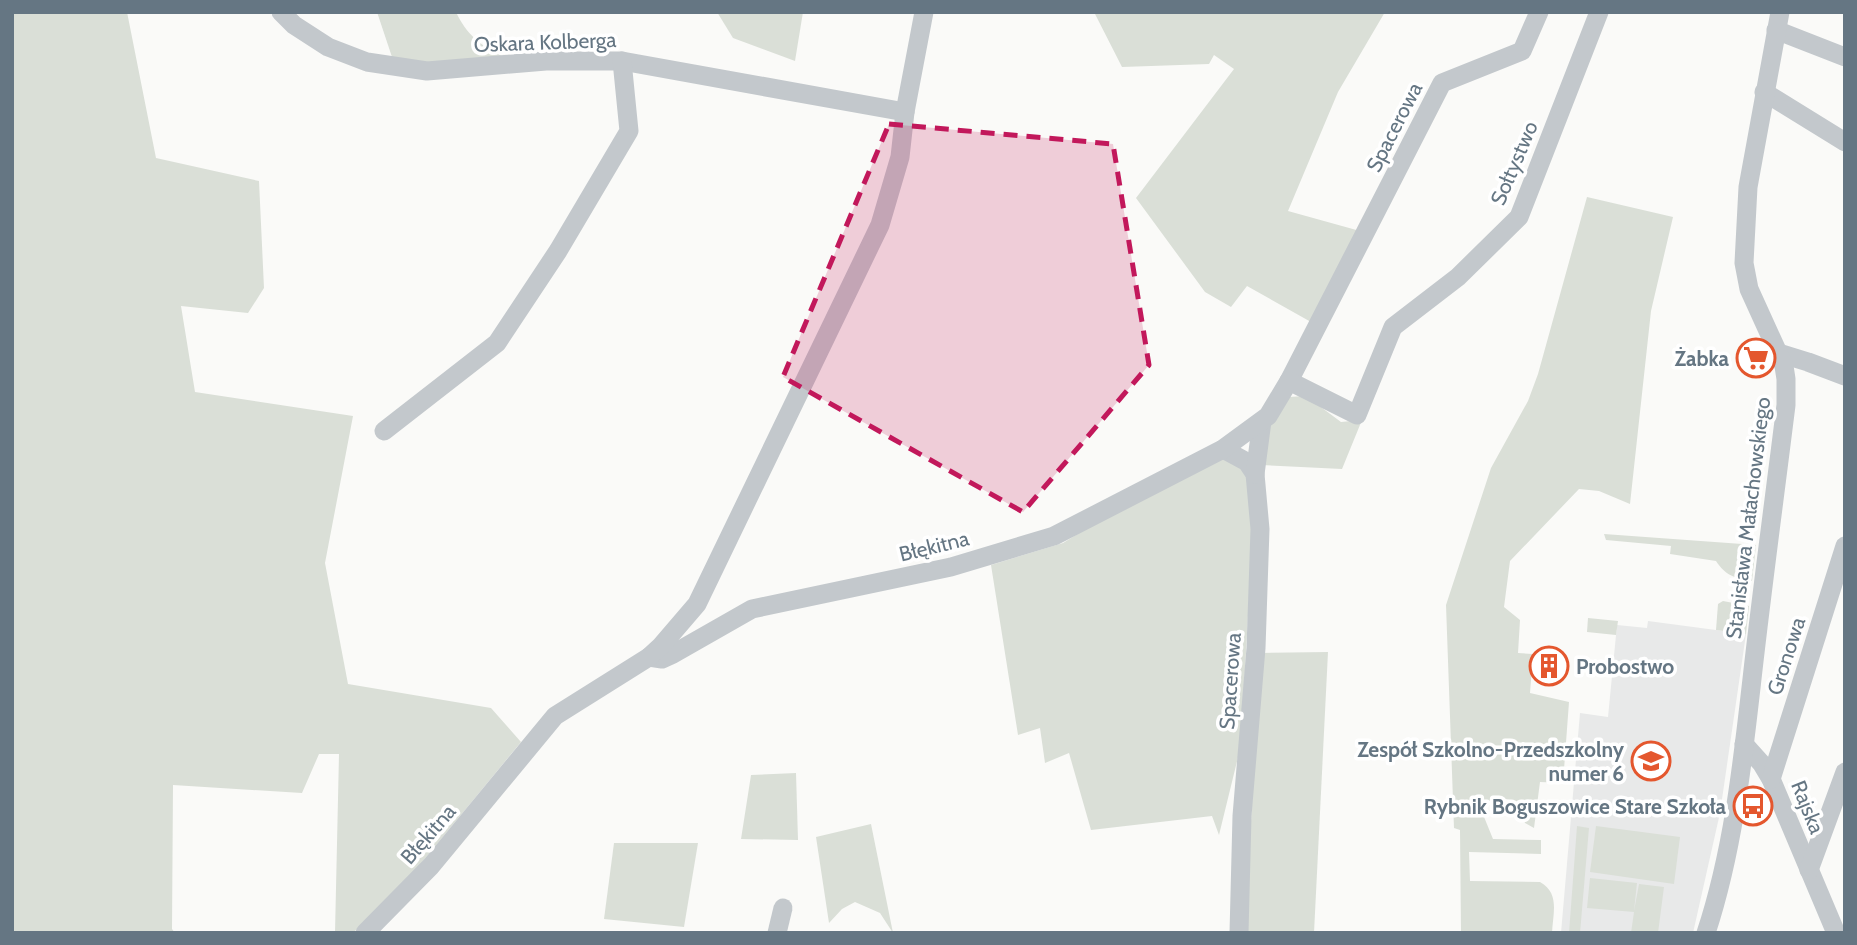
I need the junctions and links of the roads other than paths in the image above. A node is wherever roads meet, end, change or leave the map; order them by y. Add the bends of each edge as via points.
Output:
1 (281, 12) edge
2 (924, 12) edge
3 (1539, 12) edge
4 (1599, 12) edge
5 (1778, 21) edge
6 (1845, 57) edge
7 (622, 61) junction
8 (1764, 92) junction
9 (905, 112) junction
10 (1845, 142) edge
11 (1779, 353) junction
12 (1845, 376) edge
13 (1289, 381) junction
14 (1262, 421) junction
15 (384, 431) dead end
16 (1223, 449) junction
17 (1255, 474) junction
18 (1845, 546) edge
19 (649, 657) junction
20 (1744, 744) junction
21 (1845, 772) edge
22 (1771, 779) junction
23 (1809, 870) junction
24 (783, 908) dead end
25 (365, 933) edge
26 (777, 933) edge
27 (1239, 933) edge
28 (1706, 933) edge
29 (1836, 933) edge

1 - 7 street, Oskara Kolberga via 328,47 367,62 427,71 546,61
2 - 9 street, Błękitna
3 - 13 street, Spacerowa via 1522,51 1442,83
4 - 13 street, Sołtystwo via 1519,217 1458,277 1393,327 1357,415
5 - 6 street, Stanisława Małachowskiego
5 - 8 street, Stanisława Małachowskiego
7 - 9 street, Oskara Kolberga
7 - 15 street via 629,131 558,251 498,343
8 - 10 street
8 - 11 street, Stanisława Małachowskiego via 1748,187 1744,263 1749,289
9 - 19 street, Błękitna via 900,157 874,237 698,604
11 - 12 street
11 - 20 street, Stanisława Małachowskiego via 1786,405
13 - 14 street, Spacerowa
14 - 16 street, Błękitna
14 - 17 street, Spacerowa
16 - 17 street via 1247,462
16 - 19 street, Błękitna via 1054,536 951,567 752,610 673,654 662,659
17 - 27 street, Spacerowa via 1260,529 1256,648 1242,816
18 - 22 street, Gronowa
19 - 25 street, Błękitna via 555,716 431,866
20 - 22 street, Rajska
20 - 28 street, Stanisława Małachowskiego via 1727,857
21 - 23 street
22 - 23 street, Rajska
23 - 29 street, Rajska
24 - 26 street

